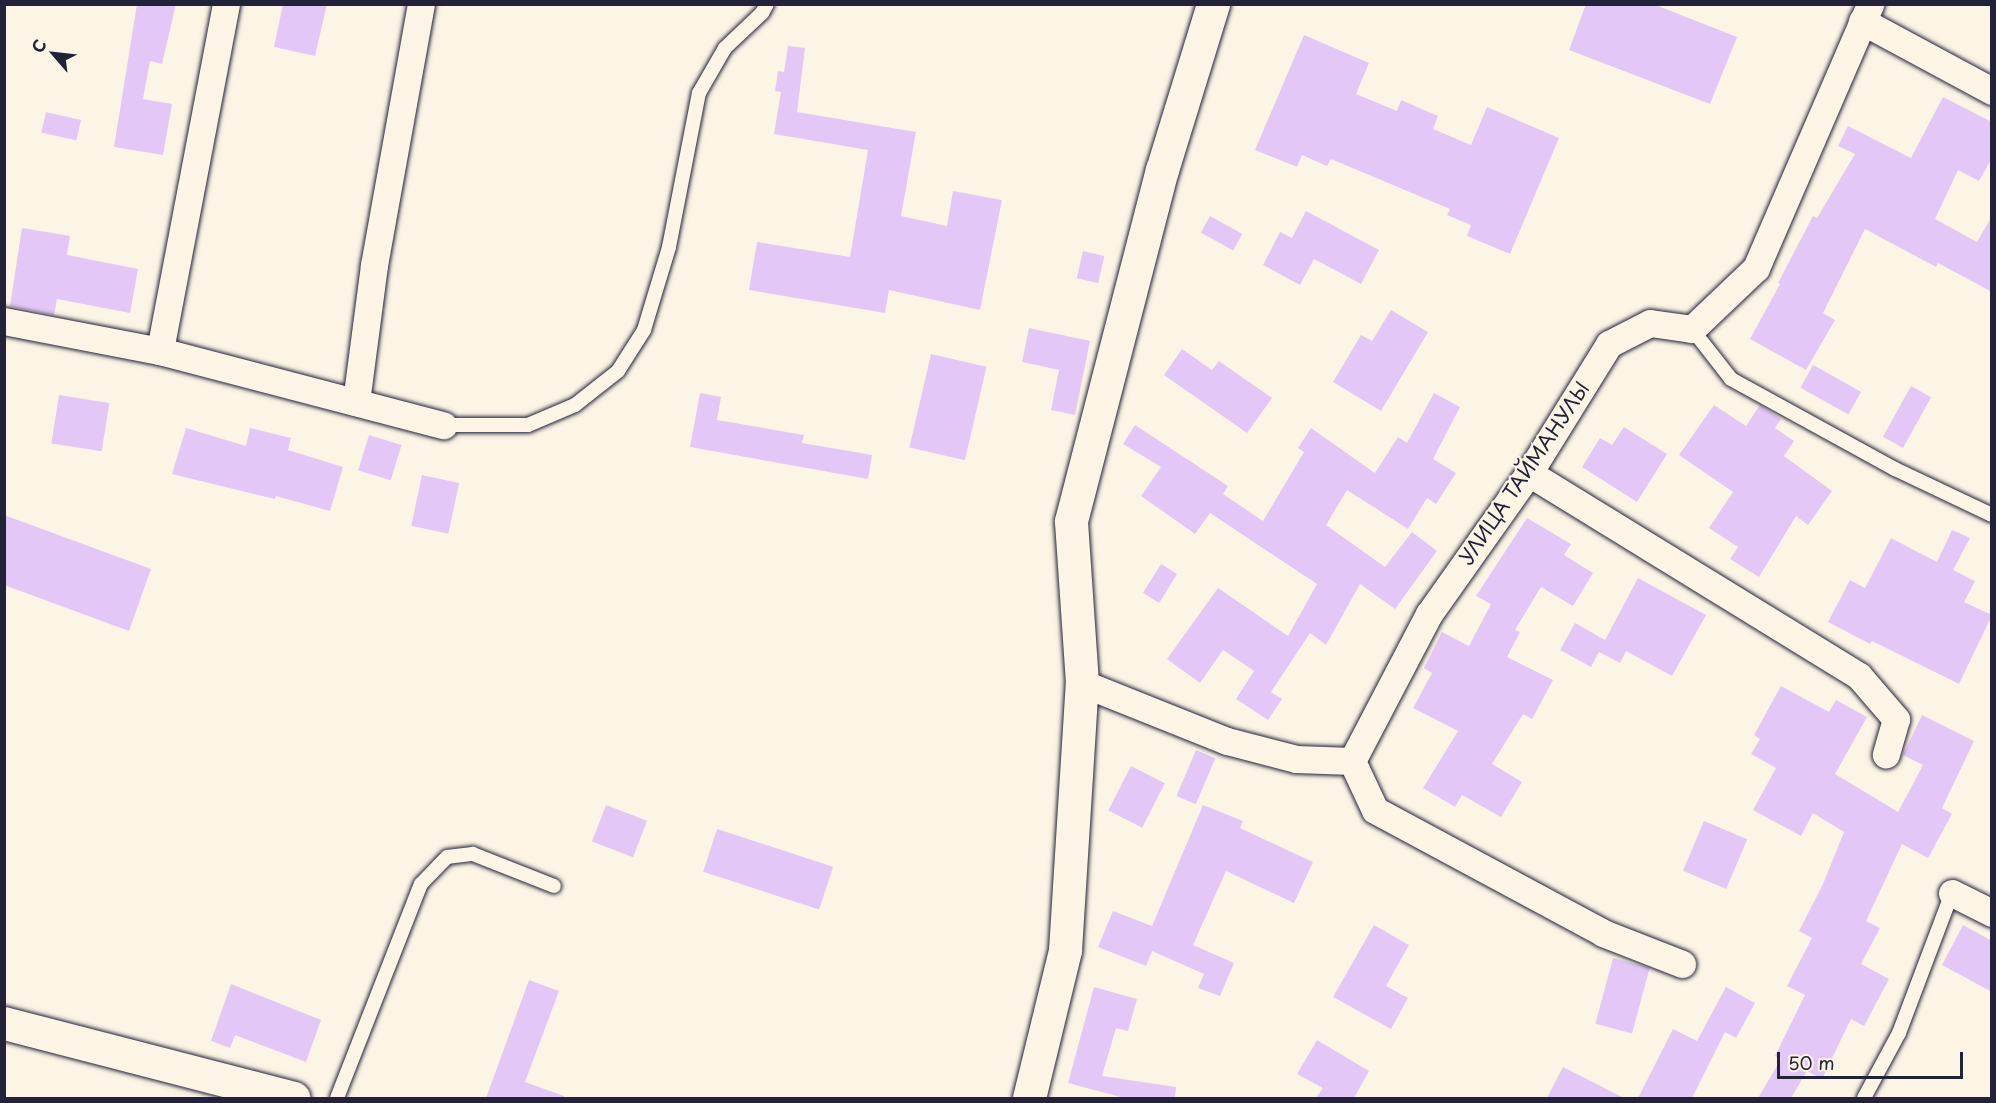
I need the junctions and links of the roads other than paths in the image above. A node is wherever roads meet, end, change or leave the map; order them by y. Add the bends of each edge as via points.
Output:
1 (226, 4) edge
2 (421, 4) edge
3 (767, 4) edge
4 (1213, 4) edge
5 (1866, 13) edge
6 (1992, 91) edge
7 (4, 321) edge
8 (1692, 329) junction
9 (160, 351) junction
10 (356, 402) junction
11 (444, 425) joint
12 (1529, 473) junction
13 (1992, 515) edge
14 (1082, 683) junction
15 (1886, 755) dead end
16 (1352, 761) junction
17 (554, 886) dead end
18 (1952, 893) joint
19 (1992, 913) edge
20 (1682, 964) dead end
21 (4, 1023) edge
22 (293, 1098) edge
23 (337, 1098) edge
24 (1029, 1098) edge
25 (1864, 1098) edge

1 - 9 street
2 - 10 street via 374,265
3 - 11 lane via 725,48 699,93 669,247 644,330 618,371 575,405 528,425
4 - 14 main road via 1162,171 1071,521
5 - 6 street
5 - 8 street via 1756,268
7 - 9 street
8 - 12 street, УЛИЦА ТАЙМАНУЛЫ via 1650,323 1609,344
8 - 13 lane via 1731,379 1895,469
9 - 10 street
10 - 11 street
12 - 15 street via 1859,676 1896,719
12 - 16 street, УЛИЦА ТАЙМАНУЛЫ via 1429,614
14 - 16 street via 1227,741 1296,759
14 - 24 main road via 1065,950
16 - 20 street via 1375,810 1603,933
17 - 23 lane via 473,854 447,857 421,884
18 - 19 street
18 - 25 lane via 1899,1033
21 - 22 main road

